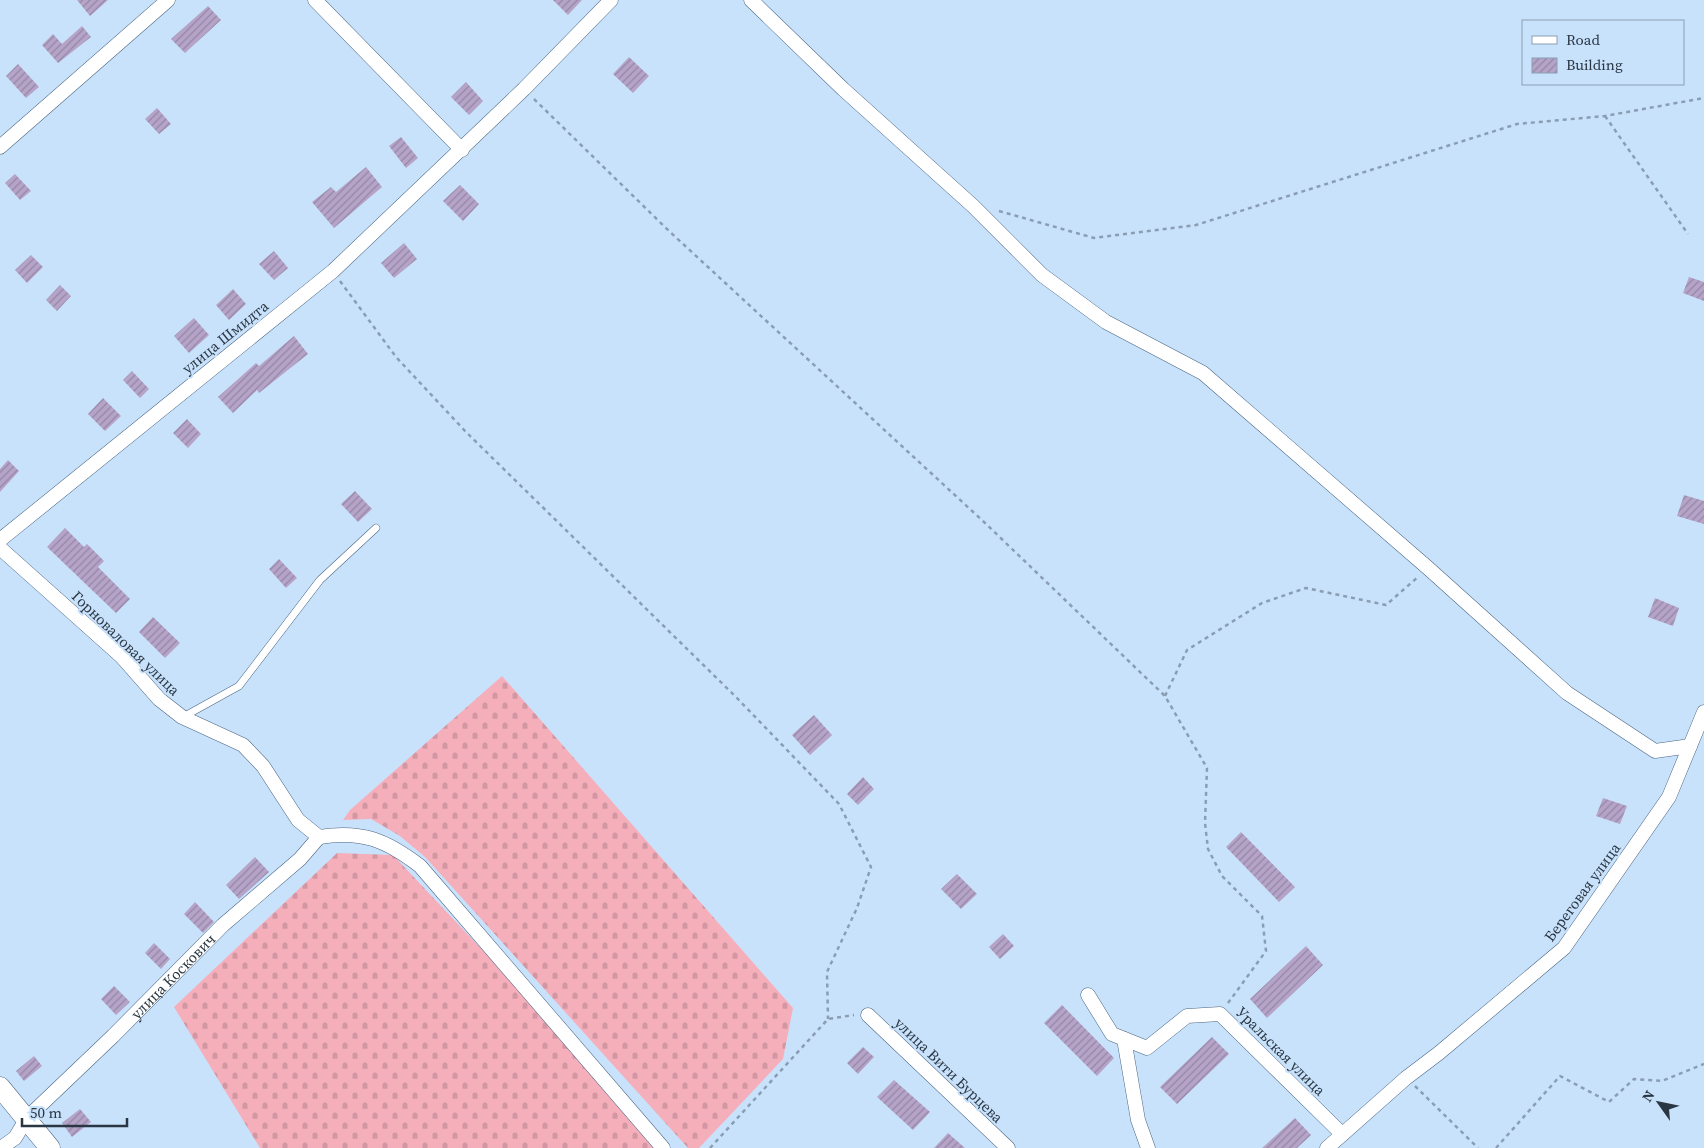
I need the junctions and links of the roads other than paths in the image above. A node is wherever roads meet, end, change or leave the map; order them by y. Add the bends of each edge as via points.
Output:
1 (168, 0) edge
2 (315, 0) edge
3 (611, 0) edge
4 (751, 0) edge
5 (0, 147) edge
6 (462, 150) junction
7 (376, 528) dead end
8 (0, 540) edge
9 (0, 548) edge
10 (1704, 712) edge
11 (182, 717) junction
12 (1690, 746) junction
13 (319, 837) junction
14 (1088, 995) dead end
15 (868, 1014) road end
16 (1124, 1039) junction
17 (0, 1087) edge
18 (27, 1118) junction
19 (1342, 1134) junction
20 (1, 1148) edge
21 (50, 1148) edge
22 (663, 1148) edge
23 (1008, 1148) edge
24 (1148, 1148) edge
25 (1327, 1148) edge

1 - 5 street
2 - 6 street
3 - 6 street, улица Шмидта
4 - 12 street via 843,89 973,206 1042,275 1106,322 1203,373 1567,693 1655,751
6 - 8 street, улица Шмидта via 333,270
7 - 11 lane, Горноваловая улица via 320,580 239,686
9 - 11 street, Горноваловая улица via 122,656 159,699
10 - 12 street, Береговая улица
11 - 13 street via 243,746 263,766 298,820
12 - 19 street, Береговая улица via 1669,797 1564,948
13 - 18 street, улица Коскович via 300,859 223,925
13 - 22 street via 364,835 395,848 420,866
14 - 16 street via 1112,1034
15 - 23 street, улица Вити Бурцева
16 - 19 street, Уральская улица via 1147,1048 1187,1016 1220,1014
16 - 24 street via 1138,1120
17 - 18 street
18 - 20 street, улица Коскович via 15,1138
18 - 21 street
19 - 25 street, Береговая улица

